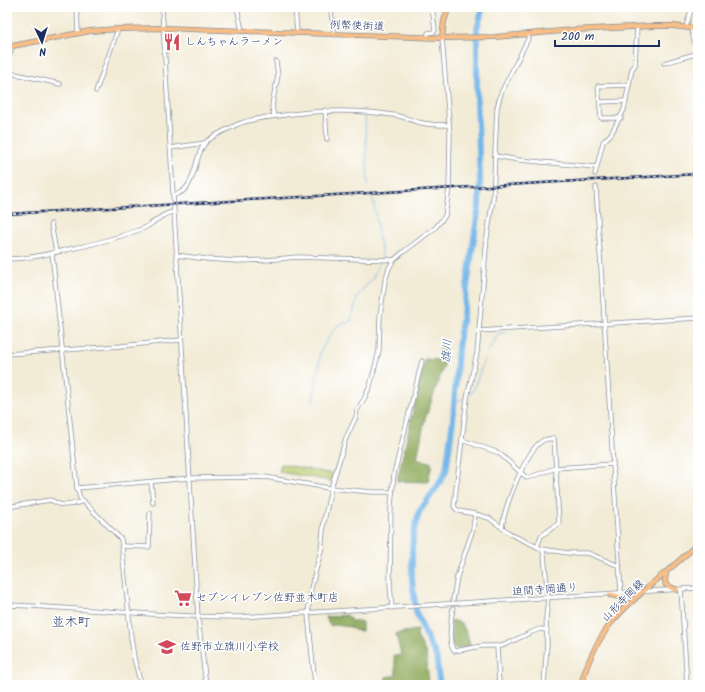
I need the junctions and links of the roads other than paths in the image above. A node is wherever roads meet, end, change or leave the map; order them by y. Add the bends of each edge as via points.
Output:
1 (77, 7) edge
2 (162, 7) edge
3 (237, 7) edge
4 (295, 7) edge
5 (330, 7) edge
6 (432, 7) edge
7 (449, 7) edge
8 (692, 7) edge
9 (637, 27) junction
10 (163, 28) junction
11 (688, 28) junction
12 (118, 29) junction
13 (698, 29) edge
14 (242, 32) junction
15 (78, 33) junction
16 (297, 33) junction
17 (529, 34) junction
18 (335, 35) junction
19 (427, 38) junction
20 (444, 38) junction
21 (9, 46) edge
22 (697, 51) edge
23 (7, 60) edge
24 (276, 61) dead end
25 (664, 63) dead end
26 (7, 72) edge
27 (60, 84) dead end
28 (629, 85) junction
29 (96, 91) dead end
30 (626, 101) junction
31 (600, 102) junction
32 (325, 110) junction
33 (274, 116) junction
34 (621, 118) junction
35 (7, 119) edge
36 (449, 125) junction
37 (327, 139) dead end
38 (205, 142) junction
39 (7, 144) edge
40 (170, 148) junction
41 (495, 156) junction
42 (596, 167) junction
43 (595, 174) dead end
44 (596, 187) dead end
45 (173, 195) junction
46 (174, 212) junction
47 (51, 224) dead end
48 (54, 253) junction
49 (176, 255) junction
50 (7, 259) edge
51 (394, 260) junction
52 (698, 318) edge
53 (604, 324) junction
54 (479, 331) junction
55 (181, 340) junction
56 (63, 350) junction
57 (7, 354) edge
58 (422, 361) dead end
59 (462, 440) junction
60 (613, 464) junction
61 (556, 468) junction
62 (521, 472) junction
63 (190, 478) junction
64 (151, 482) junction
65 (77, 488) junction
66 (331, 488) junction
67 (392, 492) junction
68 (84, 501) junction
69 (152, 503) dead end
70 (7, 507) edge
71 (150, 513) dead end
72 (476, 514) junction
73 (502, 528) junction
74 (698, 543) edge
75 (122, 546) junction
76 (537, 547) junction
77 (542, 549) junction
78 (619, 566) junction
79 (666, 572) junction
80 (698, 588) edge
81 (679, 590) junction
82 (643, 592) junction
83 (610, 594) junction
84 (621, 594) junction
85 (548, 598) junction
86 (453, 600) dead end
87 (7, 605) edge
88 (393, 608) junction
89 (453, 608) dead end
90 (623, 611) junction
91 (127, 613) junction
92 (308, 614) junction
93 (198, 618) junction
94 (546, 630) junction
95 (497, 647) junction
96 (141, 685) edge
97 (206, 685) edge
98 (315, 685) edge
99 (499, 685) edge
100 (544, 685) edge
101 (580, 685) edge
102 (687, 685) edge

1 - 15 street
2 - 10 street
3 - 14 street
4 - 16 street
5 - 18 street
6 - 19 street via 435,30 428,33
7 - 20 main road via 444,21
8 - 11 street
9 - 11 main road, 例幣使街道
9 - 17 main road, 例幣使街道
9 - 28 street via 635,65
10 - 12 main road, 例幣使街道
10 - 14 main road, 例幣使街道
10 - 40 street
11 - 13 main road, 例幣使街道
11 - 22 street
12 - 15 main road, 例幣使街道
12 - 29 street
14 - 16 main road, 例幣使街道
15 - 21 main road, 例幣使街道
16 - 18 main road, 例幣使街道
17 - 20 main road, 例幣使街道
17 - 41 street via 499,100
18 - 19 main road, 例幣使街道
19 - 20 main road, 例幣使街道
20 - 36 street
21 - 23 street via 11,53
22 - 25 street via 694,55
24 - 33 street via 278,76 272,99
26 - 27 street
28 - 30 street
28 - 31 street via 598,86
30 - 31 street
30 - 34 street
31 - 34 street via 601,118
32 - 33 street
32 - 36 street via 379,113 423,123
32 - 37 street
33 - 38 street via 240,124
34 - 42 street via 603,142
35 - 39 street via 10,144
36 - 51 street via 449,188 445,216 435,228
38 - 40 street
38 - 45 street via 190,181 182,192
40 - 45 street
41 - 42 street
41 - 54 street
42 - 43 street
44 - 53 street
45 - 46 street
46 - 48 street via 166,214 143,229
46 - 49 street
47 - 48 street
48 - 50 street
48 - 56 street
49 - 51 street via 243,261 297,257
49 - 55 street
51 - 66 street via 385,281 379,350 370,386 346,438
52 - 53 street
53 - 54 street
53 - 60 street
54 - 59 street
55 - 56 street
55 - 63 street
56 - 57 street
56 - 65 street
58 - 67 street via 398,453
59 - 62 street via 499,453
59 - 72 street via 454,506 459,511
60 - 61 street
60 - 78 street
61 - 62 street via 529,477
61 - 62 street via 554,438 538,444
61 - 76 street via 559,523 541,536
62 - 73 street via 506,508
63 - 64 street
63 - 66 street via 267,478
63 - 93 street
64 - 65 street
64 - 69 street
65 - 68 street via 80,498
66 - 67 street
66 - 92 street via 321,551 311,583
67 - 88 street via 390,584
68 - 70 street via 66,505 50,500
68 - 75 street via 119,536
71 - 75 street via 149,546
72 - 73 street via 489,518
72 - 86 street via 456,577
73 - 76 street
74 - 79 main road, 山形寺岡線
75 - 91 street
76 - 77 street
77 - 78 street via 588,553
77 - 85 street
78 - 84 street
79 - 81 main road via 666,585
79 - 82 main road, 山形寺岡線
80 - 81 street, 迫間寺岡通り
81 - 82 street, 迫間寺岡通り
81 - 102 street
82 - 84 street, 迫間寺岡通り
82 - 90 main road, 山形寺岡線
83 - 84 street, 迫間寺岡通り
83 - 85 street, 迫間寺岡通り
83 - 90 main road via 622,599 625,606
85 - 88 street, 迫間寺岡通り
85 - 94 street
87 - 91 street, 迫間寺岡通り
88 - 92 street, 迫間寺岡通り
89 - 95 street via 450,637 454,651 482,646
90 - 101 main road, 山形寺岡線 via 594,650
91 - 93 street, 迫間寺岡通り
91 - 96 street
92 - 93 street, 迫間寺岡通り
92 - 98 street
93 - 97 street
94 - 95 street via 540,629
94 - 100 street via 547,658
95 - 99 street

